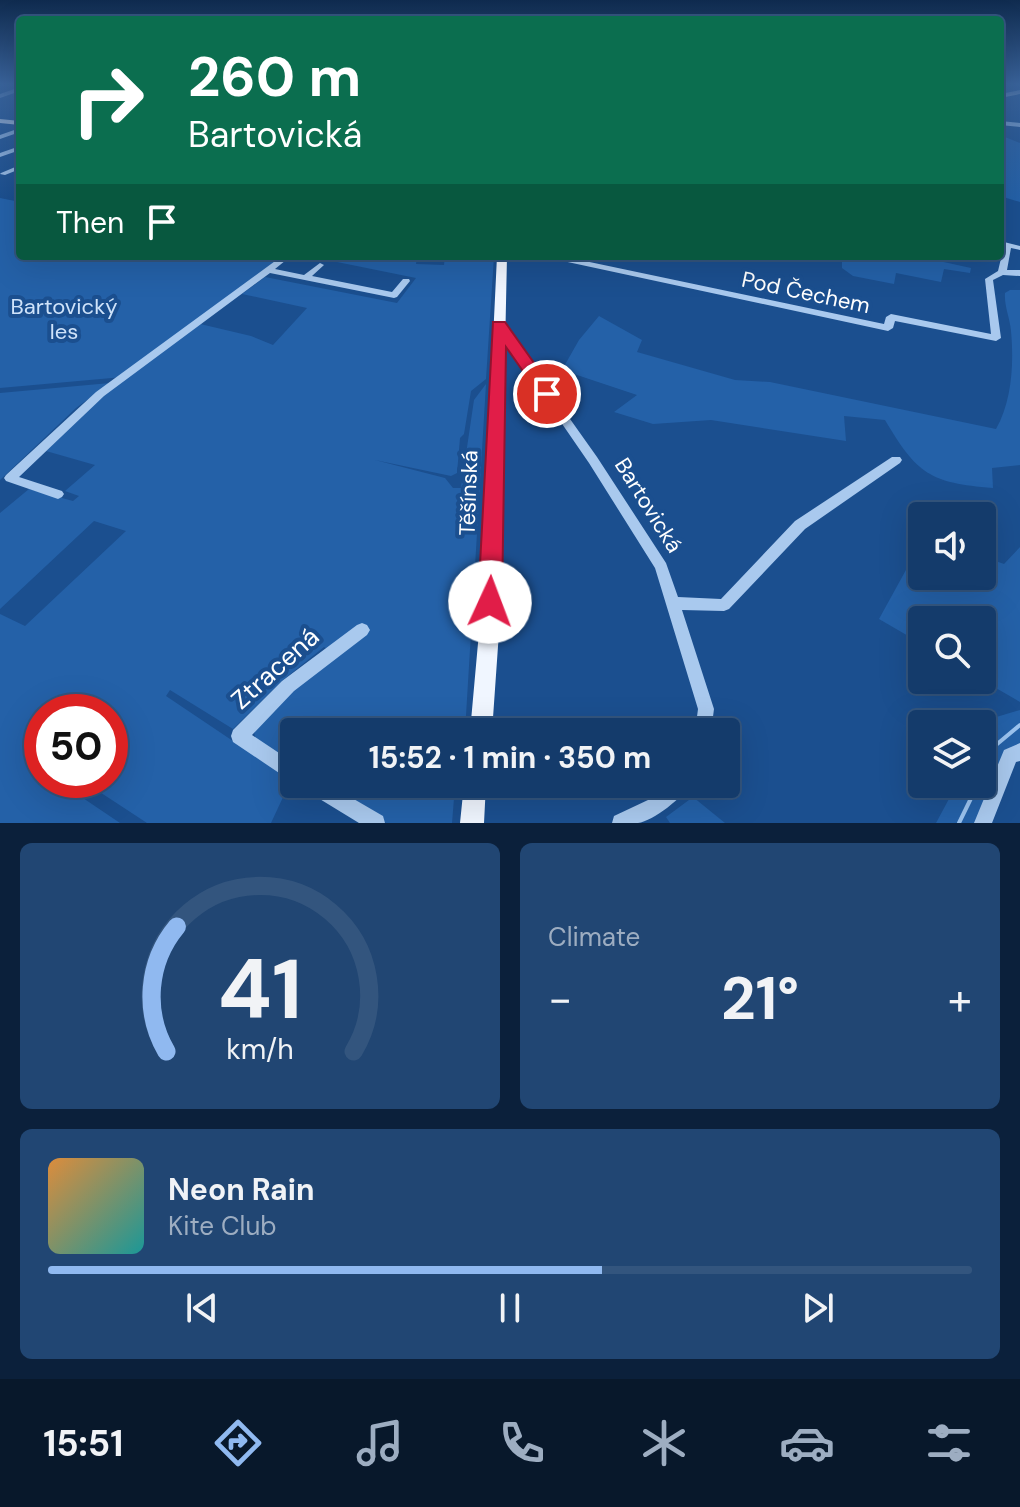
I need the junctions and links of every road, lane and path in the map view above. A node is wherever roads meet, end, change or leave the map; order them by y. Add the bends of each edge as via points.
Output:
1 (16, 169) edge
2 (3, 174) dead end
3 (1004, 244) edge
4 (1020, 248) edge
5 (282, 260) edge
6 (502, 260) edge
7 (568, 260) edge
8 (1003, 260) edge
9 (320, 265) dead end
10 (268, 270) junction
11 (1002, 272) junction
12 (1020, 273) edge
13 (343, 274) dead end
14 (305, 278) junction
15 (371, 279) dead end
16 (406, 281) dead end
17 (334, 283) junction
18 (362, 289) junction
19 (499, 325) junction
20 (896, 460) dead end
21 (58, 494) dead end
22 (672, 603) junction
23 (362, 630) dead end
24 (482, 718) edge
25 (705, 718) edge
26 (1020, 752) edge
27 (280, 764) edge
28 (334, 798) edge
29 (474, 798) edge
30 (664, 798) edge
31 (376, 823) edge
32 (472, 823) edge
33 (621, 823) edge
34 (983, 823) edge

1 - 2 street
3 - 4 street
5 - 10 street
6 - 19 main road, Těšínská
7 - 11 street, Pod Čechem via 888,328 891,317 996,338 989,279
8 - 11 street, Pod Čechem
9 - 14 street
10 - 14 street
10 - 21 street via 91,401 10,478
11 - 12 street
13 - 17 street
14 - 17 street
15 - 18 street
16 - 18 street via 394,295
17 - 18 street
19 - 22 street, Bartovická via 654,556
19 - 24 main road, Těšínská
20 - 22 street via 800,525 724,605
22 - 25 street, Bartovická
23 - 27 street, Ztracená via 288,686 239,736
26 - 34 street via 1010,756
28 - 31 street
29 - 32 main road
30 - 33 street

